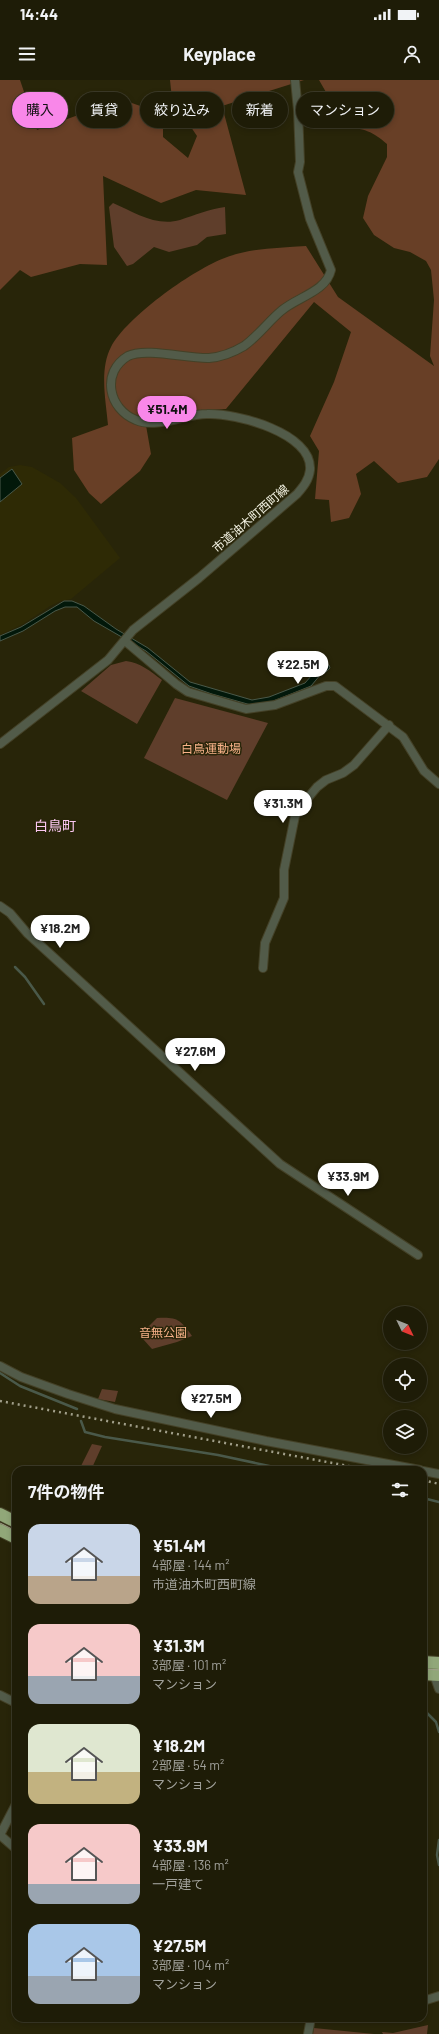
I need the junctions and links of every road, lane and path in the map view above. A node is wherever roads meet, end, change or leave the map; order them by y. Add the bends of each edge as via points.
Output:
1 (295, 80) edge
2 (125, 641) junction
3 (389, 725) junction
4 (0, 744) edge
5 (439, 784) edge
6 (0, 906) edge
7 (263, 968) dead end
8 (418, 1255) dead end
9 (0, 1366) edge
10 (400, 1466) edge
11 (427, 1471) edge
12 (439, 1474) edge
13 (0, 1514) edge
14 (12, 1520) edge
15 (0, 1530) edge
16 (12, 1536) edge
17 (427, 1662) edge
18 (439, 1663) edge
19 (432, 1675) edge
20 (439, 1689) edge
21 (0, 1695) edge
22 (12, 1701) edge
23 (12, 1812) edge
24 (0, 1835) edge
25 (12, 1846) edge
26 (439, 1996) edge
27 (427, 2000) edge
28 (310, 2022) edge
29 (308, 2034) edge

1 - 2 street, 市道油木町西町線 via 300,162 298,172 310,219 331,270 329,278 282,310 245,345 227,354 210,358 145,353 129,356 118,365 111,377 111,389 120,411 141,422 152,423 206,414 226,415 276,431 297,442 307,455 310,470 306,482 297,494 199,578 133,630
2 - 3 street via 188,692 246,709 275,705 326,686 335,686
2 - 4 street, 市道油木町西町線 via 108,660
3 - 5 street via 403,737 424,770
3 - 7 street via 354,766 317,787 295,816 284,870 284,898 265,943
6 - 8 street via 268,1153 286,1168
9 - 10 street via 21,1377 115,1409
11 - 12 street
13 - 14 highway
15 - 16 highway
17 - 18 highway
19 - 20 street
21 - 22 street
23 - 24 street
24 - 25 street
26 - 27 street
28 - 29 street

